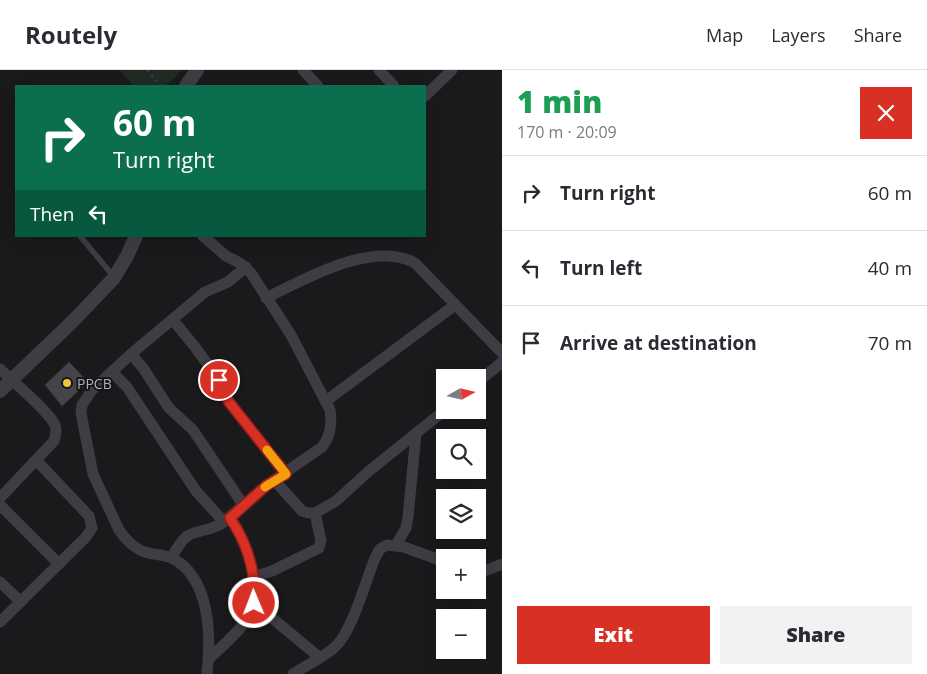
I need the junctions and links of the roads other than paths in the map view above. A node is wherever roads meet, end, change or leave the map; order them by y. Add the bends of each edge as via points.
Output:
1 (198, 70) edge
2 (303, 70) edge
3 (380, 70) edge
4 (452, 70) edge
5 (187, 85) edge
6 (317, 85) edge
7 (393, 85) edge
8 (426, 95) edge
9 (81, 237) edge
10 (136, 237) edge
11 (204, 237) edge
12 (246, 267) junction
13 (114, 278) junction
14 (266, 298) junction
15 (455, 305) junction
16 (173, 320) junction
17 (502, 353) edge
18 (131, 354) junction
19 (502, 362) edge
20 (0, 369) edge
21 (112, 372) junction
22 (486, 375) edge
23 (11, 380) junction
24 (0, 390) edge
25 (326, 401) junction
26 (436, 417) edge
27 (416, 434) junction
28 (37, 460) junction
29 (286, 474) junction
30 (274, 480) junction
31 (0, 498) edge
32 (0, 505) edge
33 (244, 506) junction
34 (315, 512) junction
35 (227, 520) junction
36 (396, 545) junction
37 (171, 558) junction
38 (436, 558) edge
39 (59, 564) junction
40 (502, 564) edge
41 (486, 570) edge
42 (253, 577) junction
43 (0, 582) edge
44 (21, 602) junction
45 (254, 603) junction
46 (0, 622) edge
47 (320, 657) junction
48 (208, 660) junction
49 (207, 674) edge
50 (293, 674) edge

1 - 5 street
2 - 6 street
3 - 7 street
4 - 8 street
9 - 13 lane
10 - 13 street
11 - 12 street via 226,256
12 - 14 street
12 - 16 street via 228,282 205,292
13 - 23 street
14 - 15 street via 323,270 388,255 415,263
14 - 25 street
15 - 17 street
15 - 25 street
16 - 18 street
16 - 29 street via 219,380 229,402
18 - 21 street
18 - 33 street via 169,408 193,430
19 - 22 street
20 - 23 street
21 - 35 street via 126,387 196,492
21 - 37 street via 92,390 82,405 93,474 114,522 125,538 146,553
23 - 24 street
23 - 28 street via 49,415 55,425 54,440
25 - 29 street via 332,421 327,441
26 - 27 street
27 - 34 street via 336,502
27 - 36 street via 408,517
28 - 31 street
28 - 39 street via 92,521 90,531
29 - 30 street
30 - 33 street
30 - 34 street via 302,511
32 - 39 street
33 - 35 street
34 - 42 street via 321,541 319,548
35 - 37 street via 213,529 189,535
35 - 42 street via 244,543
36 - 38 street
36 - 47 street via 380,549 344,635 337,646
37 - 48 street via 192,576 202,598
39 - 44 street
40 - 41 street
42 - 45 street
43 - 44 street
44 - 46 street
45 - 47 street
45 - 48 street via 250,615
47 - 50 street
48 - 49 street

